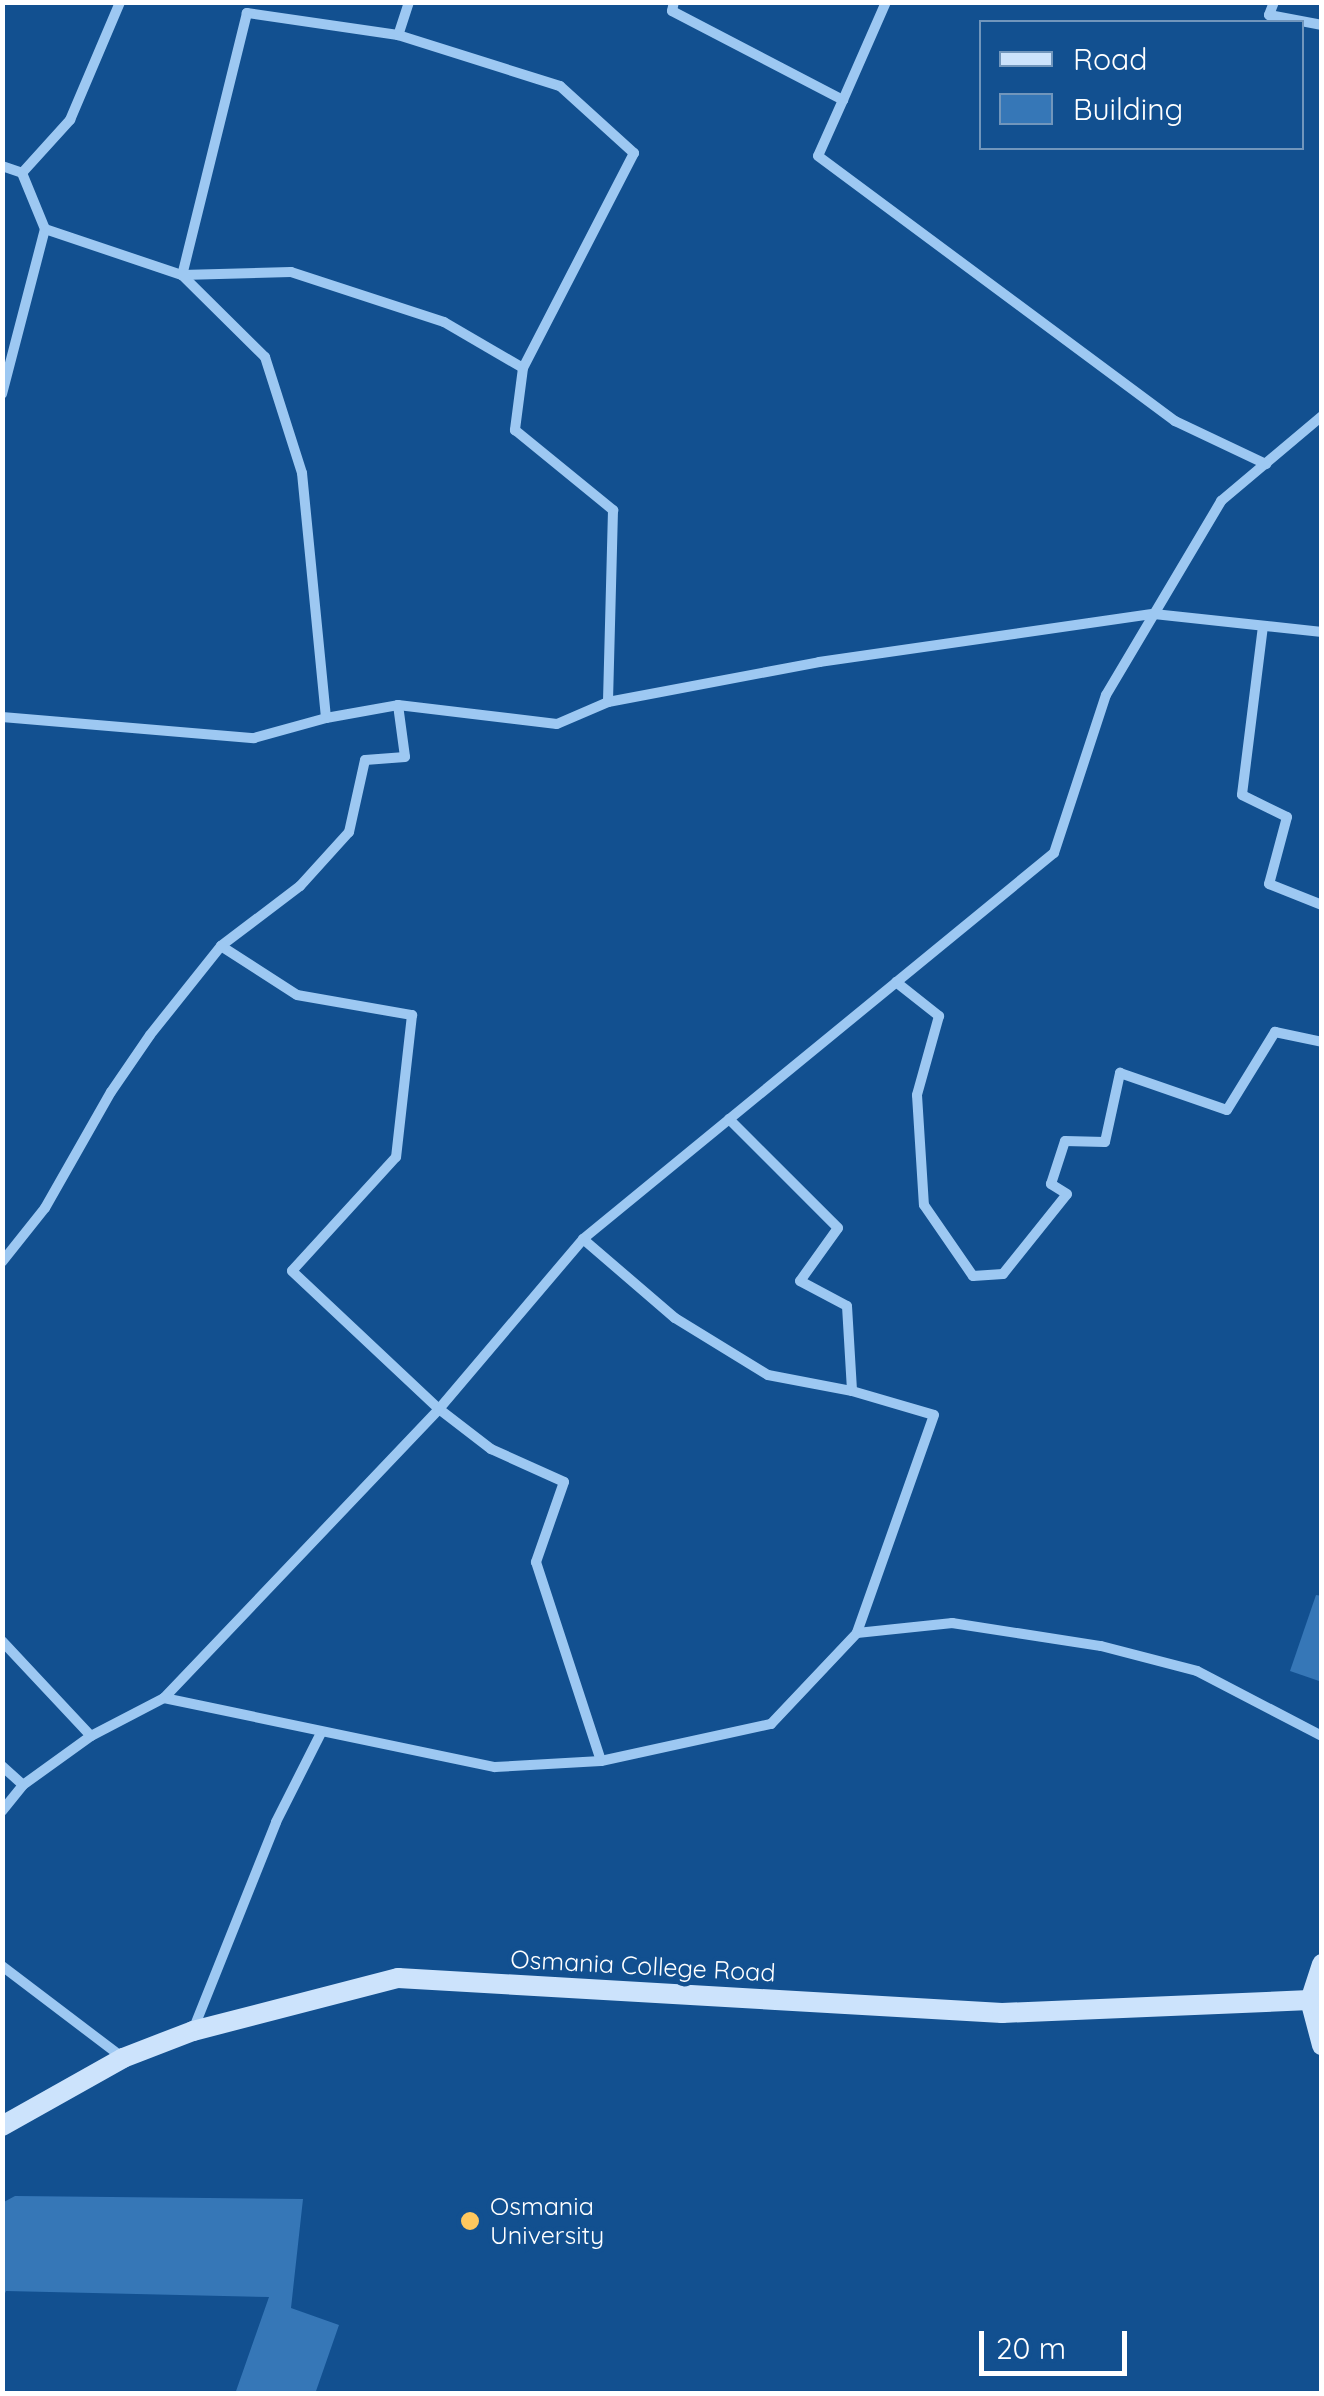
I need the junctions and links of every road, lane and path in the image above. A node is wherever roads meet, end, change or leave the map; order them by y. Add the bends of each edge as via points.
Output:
1 (120, 2) edge
2 (409, 2) edge
3 (674, 2) edge
4 (886, 2) edge
5 (1274, 2) edge
6 (1298, 20) edge
7 (398, 35) junction
8 (843, 100) junction
9 (2, 166) edge
10 (22, 174) junction
11 (45, 229) junction
12 (182, 275) junction
13 (523, 368) junction
14 (4, 379) edge
15 (2, 394) edge
16 (1322, 416) edge
17 (1266, 464) junction
18 (1154, 614) junction
19 (1263, 626) junction
20 (1322, 632) edge
21 (608, 702) junction
22 (398, 705) junction
23 (2, 717) edge
24 (326, 718) junction
25 (1322, 905) edge
26 (221, 946) junction
27 (896, 982) junction
28 (1322, 1042) edge
29 (730, 1118) junction
30 (583, 1239) junction
31 (2, 1262) edge
32 (852, 1392) junction
33 (439, 1409) junction
34 (857, 1632) junction
35 (2, 1640) edge
36 (164, 1698) junction
37 (321, 1733) junction
38 (90, 1736) junction
39 (1322, 1736) edge
40 (601, 1761) junction
41 (2, 1766) edge
42 (23, 1784) junction
43 (2, 1811) edge
44 (1322, 1964) edge
45 (2, 1966) edge
46 (1310, 2000) junction
47 (193, 2031) junction
48 (1322, 2045) edge
49 (123, 2058) junction
50 (2, 2126) edge

1 - 10 street via 70,120
2 - 7 street
3 - 8 street via 672,11
4 - 8 street
5 - 6 street via 1269,14
7 - 12 street via 247,13
7 - 13 street via 560,86 634,153
8 - 17 street via 818,156 1174,420
9 - 10 street
10 - 11 street
11 - 12 street
11 - 14 street
12 - 13 street via 291,272 444,322
12 - 24 street via 265,358 302,473
13 - 21 street via 515,430 612,510
14 - 15 street
16 - 17 street
17 - 18 street via 1221,501
18 - 19 street
18 - 21 street via 819,662
18 - 27 street via 1106,696 1054,853
19 - 20 street
19 - 25 street via 1242,795 1287,817 1269,884
21 - 22 street via 557,724
22 - 24 street
22 - 26 street via 406,758 365,760 349,832 300,886
23 - 24 street via 254,738
26 - 31 street via 110,1092 46,1208
26 - 33 street via 297,995 412,1016 396,1156 292,1271
27 - 28 street via 939,1016 918,1095 924,1205 972,1276 1004,1274 1068,1194 1050,1184 1066,1141 1105,1142 1120,1073 1227,1110 1275,1032
27 - 29 street
29 - 30 street
29 - 32 street via 838,1228 800,1281 847,1306
30 - 32 street via 675,1318 768,1375
30 - 33 street
32 - 34 street via 934,1415
33 - 36 street
33 - 40 street via 491,1449 564,1482 536,1562
34 - 39 street via 952,1623 1101,1646 1197,1671
34 - 40 street via 771,1724
35 - 38 street
36 - 37 street
36 - 38 street
37 - 40 street via 495,1767
37 - 47 street via 276,1822
38 - 42 street
41 - 42 street
42 - 43 street
44 - 46 street
45 - 49 street
46 - 47 street, Osmania College Road via 1002,2013 398,1978
46 - 48 street
47 - 49 street, Osmania College Road
49 - 50 street, Osmania College Road

